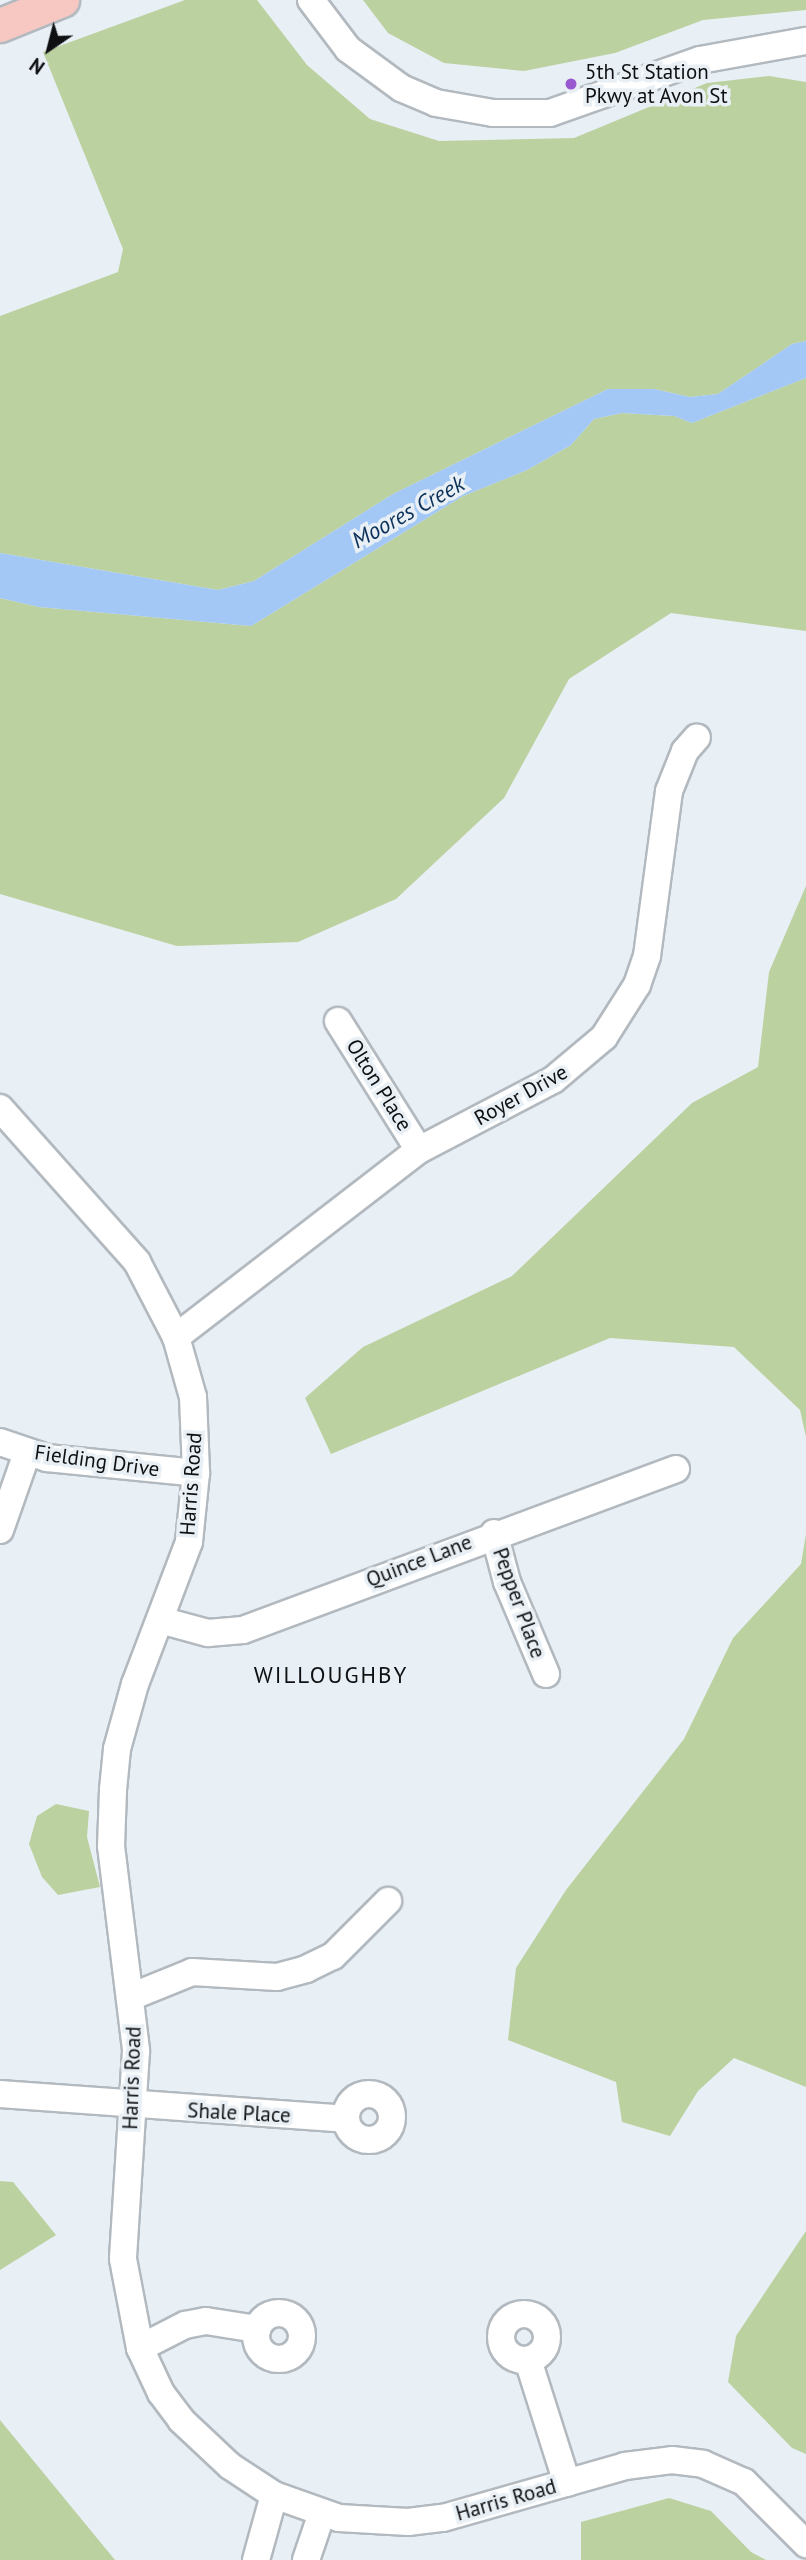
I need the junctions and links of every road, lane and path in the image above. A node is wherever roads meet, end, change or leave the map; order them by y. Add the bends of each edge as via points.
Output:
1 (62, 0) edge
2 (311, 0) edge
3 (0, 24) edge
4 (806, 41) edge
5 (697, 737) dead end
6 (338, 1021) dead end
7 (0, 1108) edge
8 (419, 1150) junction
9 (176, 1337) junction
10 (0, 1442) edge
11 (27, 1452) junction
12 (676, 1469) dead end
13 (196, 1473) junction
14 (0, 1530) edge
15 (494, 1533) junction
16 (160, 1620) junction
17 (546, 1674) dead end
18 (388, 1900) dead end
19 (133, 1996) junction
20 (0, 2094) edge
21 (132, 2107) junction
22 (345, 2119) dead end
23 (257, 2329) dead end
24 (139, 2348) junction
25 (528, 2360) dead end
26 (567, 2483) junction
27 (274, 2494) junction
28 (322, 2513) junction
29 (806, 2544) edge
30 (256, 2560) edge
31 (306, 2560) edge

1 - 3 main road
2 - 4 street via 348,49 391,81 436,103 493,113 550,113 710,57
5 - 8 street, Royer Drive via 685,751 669,791 649,944 622,1012 589,1052 553,1080
6 - 8 street, Olton Place
7 - 9 street, Harris Road via 117,1235
8 - 9 street, Royer Drive
9 - 13 street, Harris Road via 193,1397
10 - 11 street, Fielding Drive
11 - 13 street, Fielding Drive via 77,1463
11 - 14 street
12 - 15 street, Quince Lane
13 - 16 street, Harris Road via 189,1542
15 - 16 street, Quince Lane via 243,1630 208,1633
15 - 17 street, Pepper Place via 507,1582
16 - 19 street, Harris Road via 117,1749 113,1790 111,1846
18 - 19 street via 333,1956 306,1969 277,1977 192,1972
19 - 21 street, Harris Road
20 - 21 street, Shale Place
21 - 22 street, Shale Place
21 - 24 street, Harris Road via 123,2259
23 - 24 street via 206,2321 185,2325
24 - 27 street, Harris Road via 161,2393 181,2420 230,2466
25 - 26 street
26 - 28 street, Harris Road via 443,2518 373,2522
26 - 29 street, Harris Road via 645,2462 703,2464 744,2482
27 - 28 street, Harris Road
27 - 30 street
28 - 31 street

